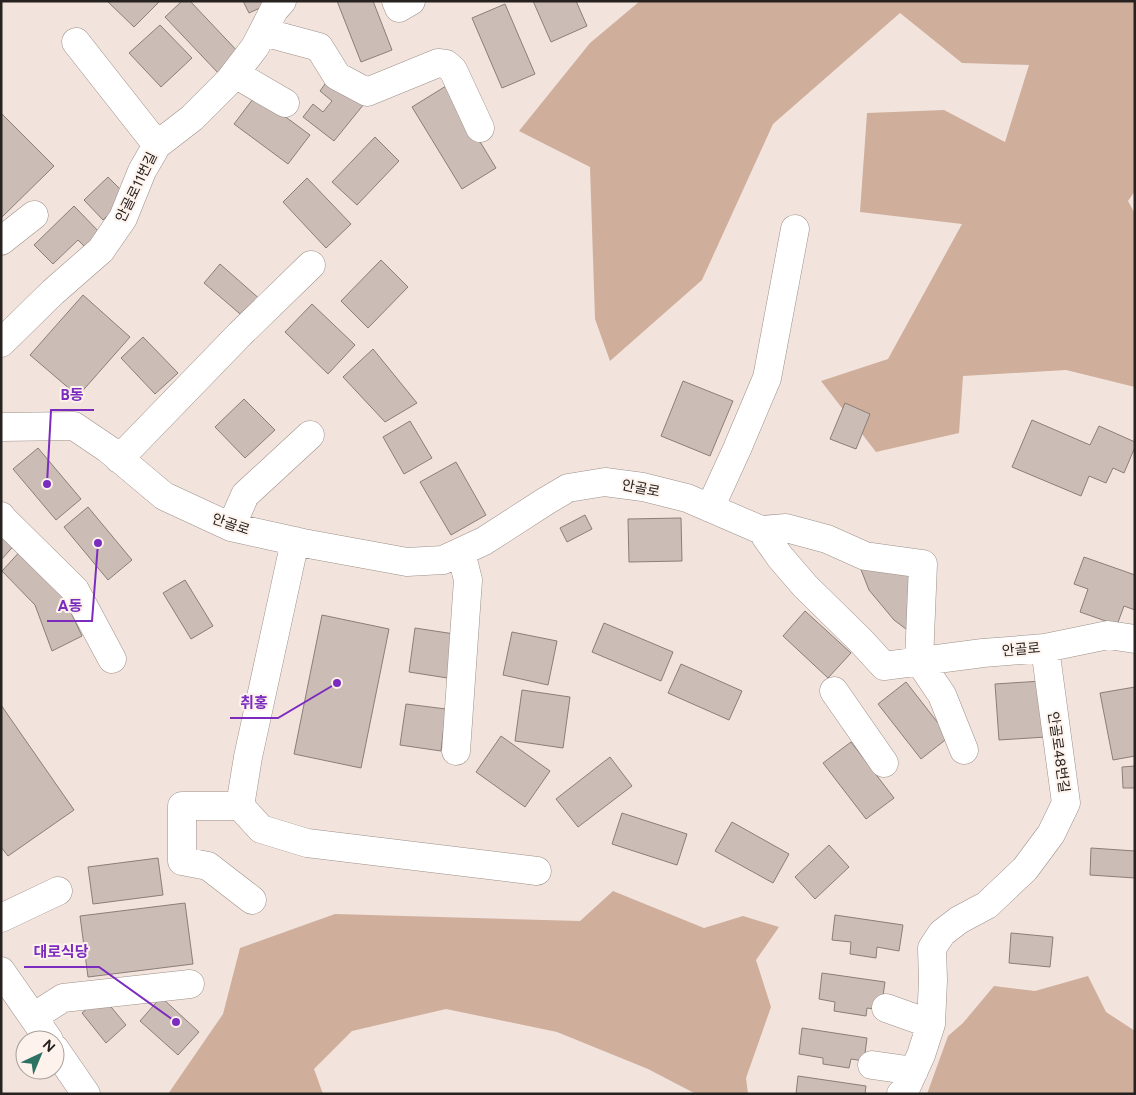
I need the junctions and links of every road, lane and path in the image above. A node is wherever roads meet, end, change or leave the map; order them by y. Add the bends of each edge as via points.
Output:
1 (282, 1) edge
2 (396, 1) edge
3 (411, 1) edge
4 (263, 32) junction
5 (76, 42) dead end
6 (235, 74) junction
7 (284, 104) dead end
8 (480, 128) dead end
9 (157, 145) junction
10 (34, 215) dead end
11 (796, 229) dead end
12 (1, 241) edge
13 (311, 265) dead end
14 (1, 343) edge
15 (1, 428) edge
16 (310, 435) dead end
17 (120, 459) junction
18 (710, 508) junction
19 (1, 516) edge
20 (231, 527) junction
21 (761, 530) junction
22 (295, 541) junction
23 (461, 552) junction
24 (1135, 639) edge
25 (1045, 648) junction
26 (112, 659) dead end
27 (919, 661) junction
28 (834, 691) dead end
29 (456, 750) dead end
30 (964, 750) dead end
31 (884, 763) dead end
32 (240, 806) junction
33 (537, 871) dead end
34 (58, 891) dead end
35 (252, 900) dead end
36 (1, 918) edge
37 (1, 971) edge
38 (190, 984) dead end
39 (886, 1008) dead end
40 (33, 1017) junction
41 (931, 1024) junction
42 (42, 1030) edge
43 (65, 1064) edge
44 (872, 1065) dead end
45 (908, 1082) edge
46 (86, 1094) edge

1 - 4 street, 안골로11번길
2 - 3 street via 399,8
4 - 6 street, 안골로11번길
4 - 8 street via 319,47 337,76 367,92 438,63 446,64 453,70
5 - 9 street
6 - 7 street
6 - 9 street, 안골로11번길 via 192,118
9 - 14 street, 안골로11번길 via 142,171 123,218 102,250
10 - 12 street
11 - 18 street via 767,378
13 - 17 street
15 - 17 street, 안골로 via 74,426
16 - 20 street via 245,494
17 - 20 street, 안골로 via 164,496
18 - 21 street, 안골로
18 - 23 street, 안골로 via 643,486 604,482 568,488
19 - 26 street via 75,590
20 - 22 street, 안골로
21 - 27 street, 안골로 via 804,586 884,666
21 - 27 street via 786,528 865,556 923,564
22 - 23 street, 안골로 via 407,562 444,560
22 - 32 street
23 - 29 street via 468,580
24 - 25 street, 안골로 via 1108,635
25 - 27 street, 안골로
25 - 41 street, 안골로48번길 via 1066,803 1051,834 1025,869 987,905 942,933 932,948
27 - 30 street via 942,695
28 - 31 street
32 - 33 street via 261,829 307,844
32 - 35 street via 182,806 182,861 208,866
34 - 36 street
37 - 40 street
38 - 40 street via 63,998
39 - 41 street
40 - 42 street
41 - 45 street, 안골로48번길
43 - 46 street
44 - 45 street

